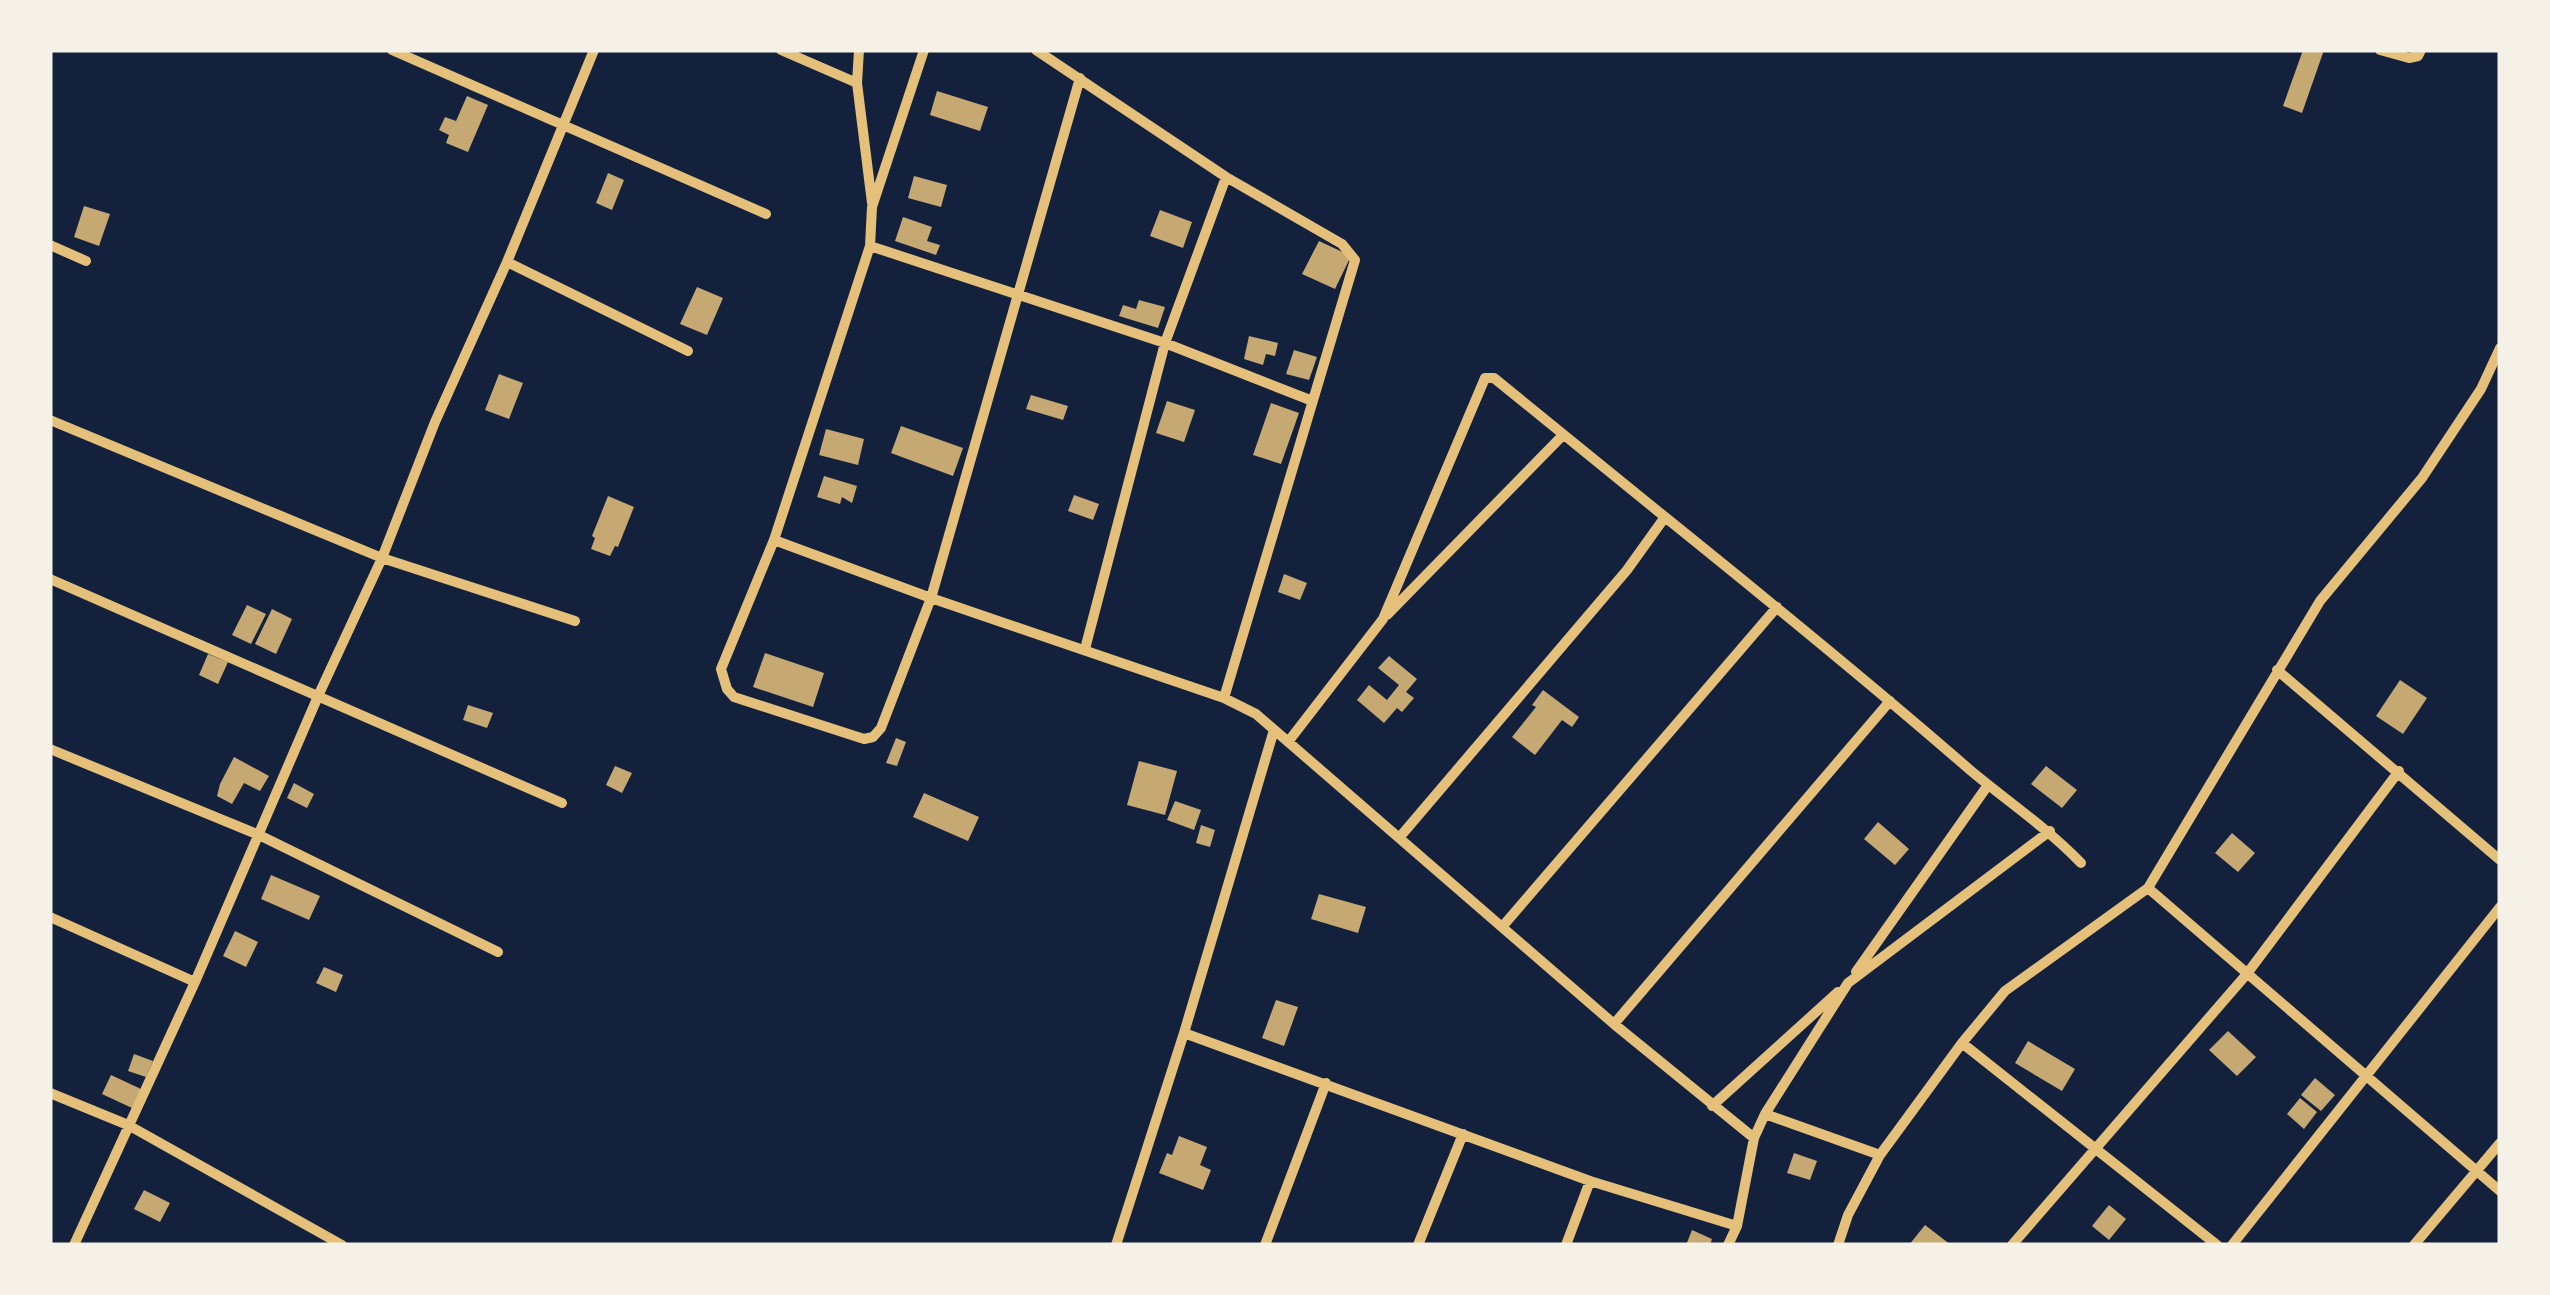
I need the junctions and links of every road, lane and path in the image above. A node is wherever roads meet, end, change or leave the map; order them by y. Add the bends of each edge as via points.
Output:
1 (392, 50) edge
2 (594, 50) edge
3 (781, 50) edge
4 (858, 50) edge
5 (924, 50) edge
6 (1036, 50) edge
7 (2380, 50) edge
8 (2421, 50) edge
9 (1080, 78) junction
10 (857, 82) junction
11 (564, 126) junction
12 (1226, 177) junction
13 (872, 207) junction
14 (766, 214) dead end
15 (50, 245) edge
16 (870, 246) junction
17 (86, 261) dead end
18 (507, 262) junction
19 (1020, 296) junction
20 (1165, 344) junction
21 (2500, 348) edge
22 (688, 351) dead end
23 (1310, 400) junction
24 (50, 420) edge
25 (1563, 435) junction
26 (1665, 518) junction
27 (774, 540) junction
28 (382, 558) junction
29 (50, 579) edge
30 (930, 598) junction
31 (1777, 607) junction
32 (1383, 619) junction
33 (574, 621) dead end
34 (1084, 649) junction
35 (2277, 670) junction
36 (319, 694) junction
37 (1224, 698) junction
38 (1890, 701) junction
39 (1274, 730) junction
40 (1288, 742) junction
41 (50, 749) edge
42 (2398, 771) junction
43 (1988, 785) junction
44 (562, 803) dead end
45 (2050, 831) junction
46 (259, 835) junction
47 (1399, 838) junction
48 (2500, 860) edge
49 (2080, 862) dead end
50 (2148, 888) junction
51 (2500, 907) edge
52 (50, 917) edge
53 (1502, 927) junction
54 (498, 952) dead end
55 (2246, 975) junction
56 (196, 982) junction
57 (1848, 983) junction
58 (1614, 1024) junction
59 (1184, 1033) junction
60 (1962, 1043) junction
61 (2365, 1077) junction
62 (1326, 1083) junction
63 (50, 1093) edge
64 (1712, 1106) junction
65 (1764, 1114) junction
66 (128, 1126) junction
67 (1463, 1134) junction
68 (1754, 1138) junction
69 (2500, 1143) edge
70 (2093, 1148) junction
71 (1880, 1155) junction
72 (2475, 1171) junction
73 (1590, 1181) junction
74 (2500, 1191) edge
75 (1737, 1226) junction
76 (74, 1245) edge
77 (342, 1245) edge
78 (1116, 1245) edge
79 (1266, 1245) edge
80 (1418, 1245) edge
81 (1566, 1245) edge
82 (1728, 1245) edge
83 (1838, 1245) edge
84 (2012, 1245) edge
85 (2216, 1245) edge
86 (2232, 1245) edge
87 (2414, 1245) edge

1 - 11 street
2 - 11 street
3 - 10 street
4 - 10 street
5 - 13 street
6 - 9 street
7 - 8 street via 2409,58
9 - 12 street
9 - 19 street
10 - 13 street
11 - 14 street
11 - 18 street
12 - 20 street
12 - 23 street via 1342,244 1354,260
13 - 16 street
15 - 17 street
16 - 19 street
16 - 27 street
18 - 22 street
18 - 28 street
19 - 20 street
19 - 30 street
20 - 23 street
20 - 34 street
21 - 35 street via 2422,478 2320,601
23 - 37 street
24 - 28 street
25 - 26 street
25 - 32 street
25 - 32 street via 1494,378 1482,381
26 - 31 street
26 - 47 street
27 - 30 street
27 - 30 street via 720,669 734,697 873,737
28 - 33 street
28 - 36 street
29 - 36 street
30 - 34 street
31 - 38 street
31 - 53 street
32 - 40 street
34 - 37 street
35 - 42 street
35 - 50 street
36 - 44 street
36 - 46 street
37 - 39 street
38 - 43 street
38 - 58 street
39 - 40 street
39 - 59 street
40 - 47 street
41 - 46 street
42 - 48 street
42 - 55 street
43 - 45 street
43 - 57 street
45 - 49 street
45 - 57 street
46 - 54 street
46 - 56 street
47 - 53 street
50 - 55 street
50 - 60 street via 2005,992
51 - 61 street
52 - 56 street
53 - 58 street
55 - 61 street
55 - 70 street
56 - 66 street
57 - 64 street
57 - 65 street
58 - 64 street
59 - 62 street
59 - 78 street
60 - 70 street
60 - 71 street
61 - 72 street
61 - 86 street
62 - 67 street
62 - 79 street
63 - 66 street
64 - 68 street
65 - 68 street
65 - 71 street
66 - 76 street
66 - 77 street
67 - 73 street
67 - 80 street
68 - 75 street
69 - 72 street
70 - 84 street
70 - 85 street
71 - 83 street
72 - 74 street
72 - 87 street
73 - 75 street
73 - 81 street
75 - 82 street

